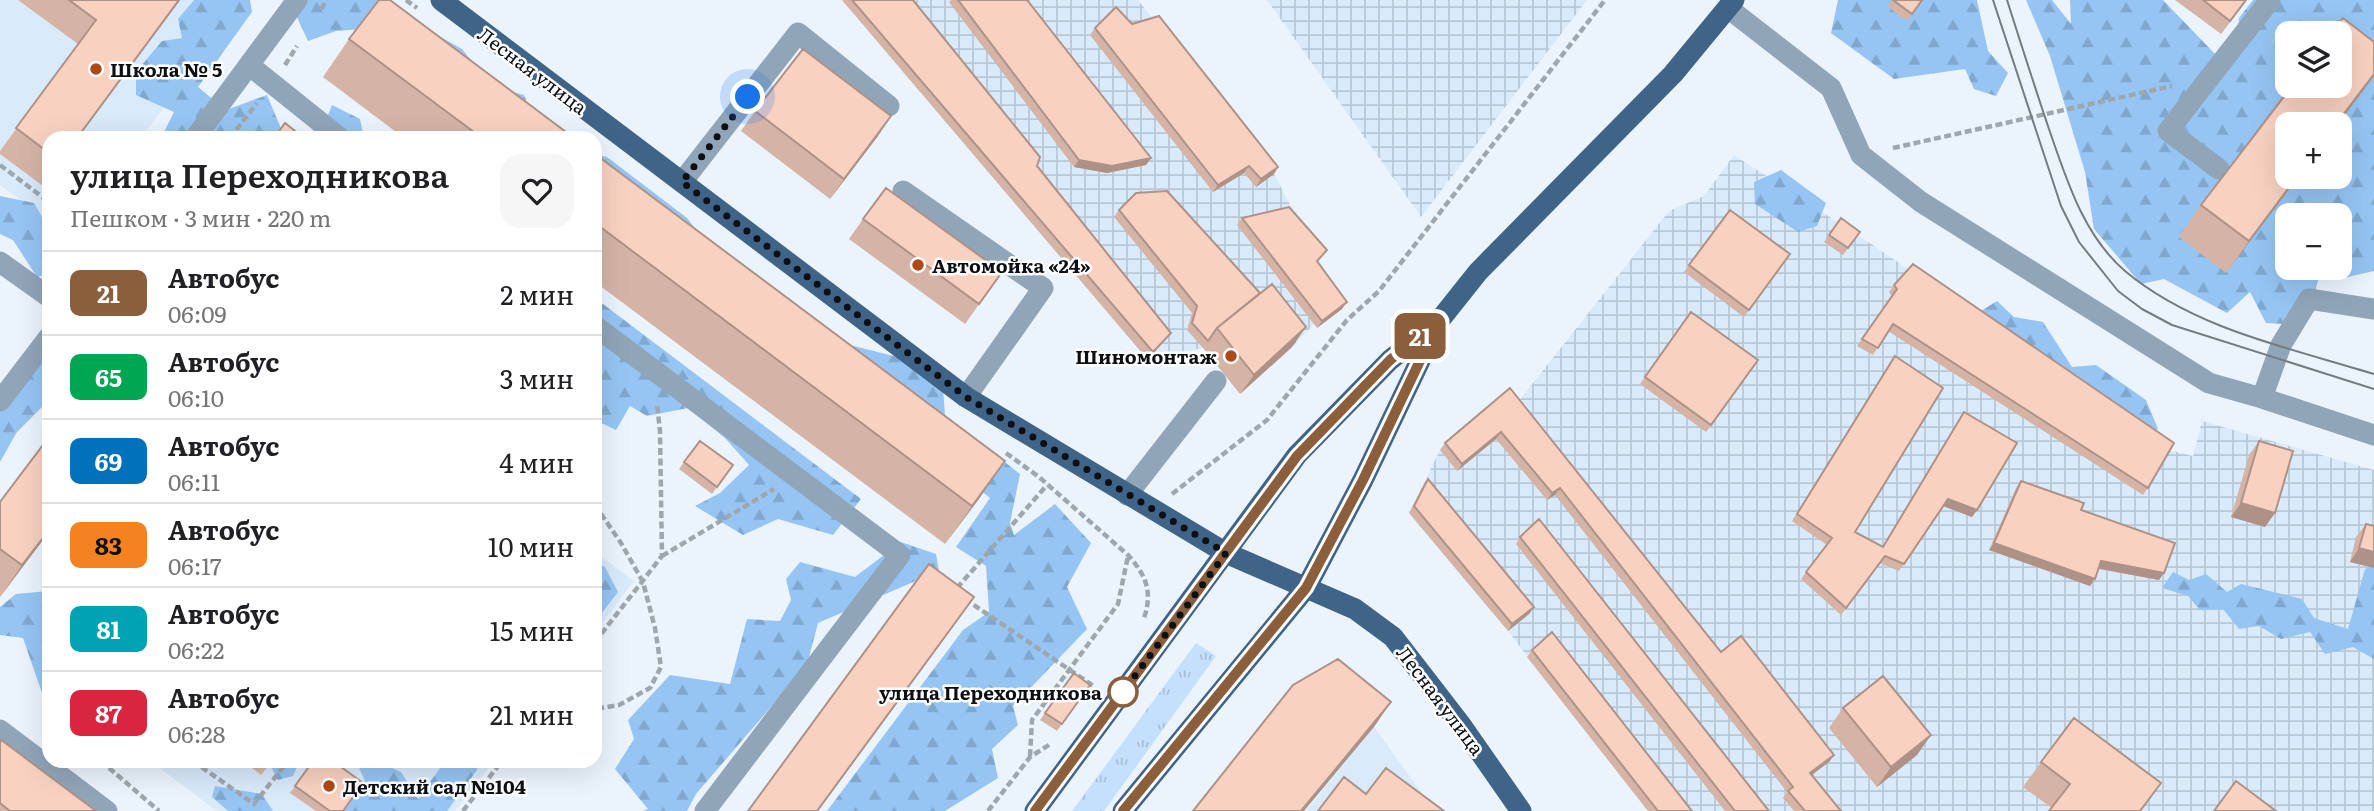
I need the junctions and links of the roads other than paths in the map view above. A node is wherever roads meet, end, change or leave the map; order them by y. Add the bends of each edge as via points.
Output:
1 (297, 0) edge
2 (441, 0) edge
3 (2270, 0) edge
4 (1731, 4) edge
5 (249, 65) junction
6 (889, 106) dead end
7 (200, 131) edge
8 (331, 131) edge
9 (2219, 169) dead end
10 (682, 182) junction
11 (903, 191) dead end
12 (0, 262) edge
13 (42, 291) edge
14 (2374, 309) edge
15 (1439, 321) junction
16 (602, 332) edge
17 (42, 346) edge
18 (1216, 381) dead end
19 (966, 397) junction
20 (2262, 398) junction
21 (0, 401) edge
22 (2374, 435) edge
23 (1127, 495) junction
24 (1226, 553) junction
25 (1306, 588) junction
26 (0, 730) edge
27 (42, 762) edge
28 (50, 768) edge
29 (107, 811) edge
30 (705, 811) edge
31 (1035, 811) edge
32 (1123, 811) edge
33 (1521, 811) edge

1 - 5 street
2 - 10 main road, Лесная улица
3 - 9 street via 2168,131
4 - 15 main road via 1655,93 1478,272
4 - 20 street via 1831,88 1861,155 1921,202 2209,383
5 - 7 street
5 - 8 street
6 - 10 street via 798,33
10 - 19 main road, Лесная улица
11 - 19 street via 1043,288
12 - 13 street
14 - 20 street via 2309,299 2281,345
15 - 24 main road via 1390,360 1297,456
15 - 25 main road
16 - 30 street via 900,555
17 - 21 street
18 - 23 street
19 - 23 main road, Лесная улица
20 - 22 street
23 - 24 main road, Лесная улица
24 - 25 main road, Лесная улица
24 - 31 main road
25 - 32 main road
25 - 33 main road, Лесная улица via 1355,609 1393,637
26 - 27 street
28 - 29 street

